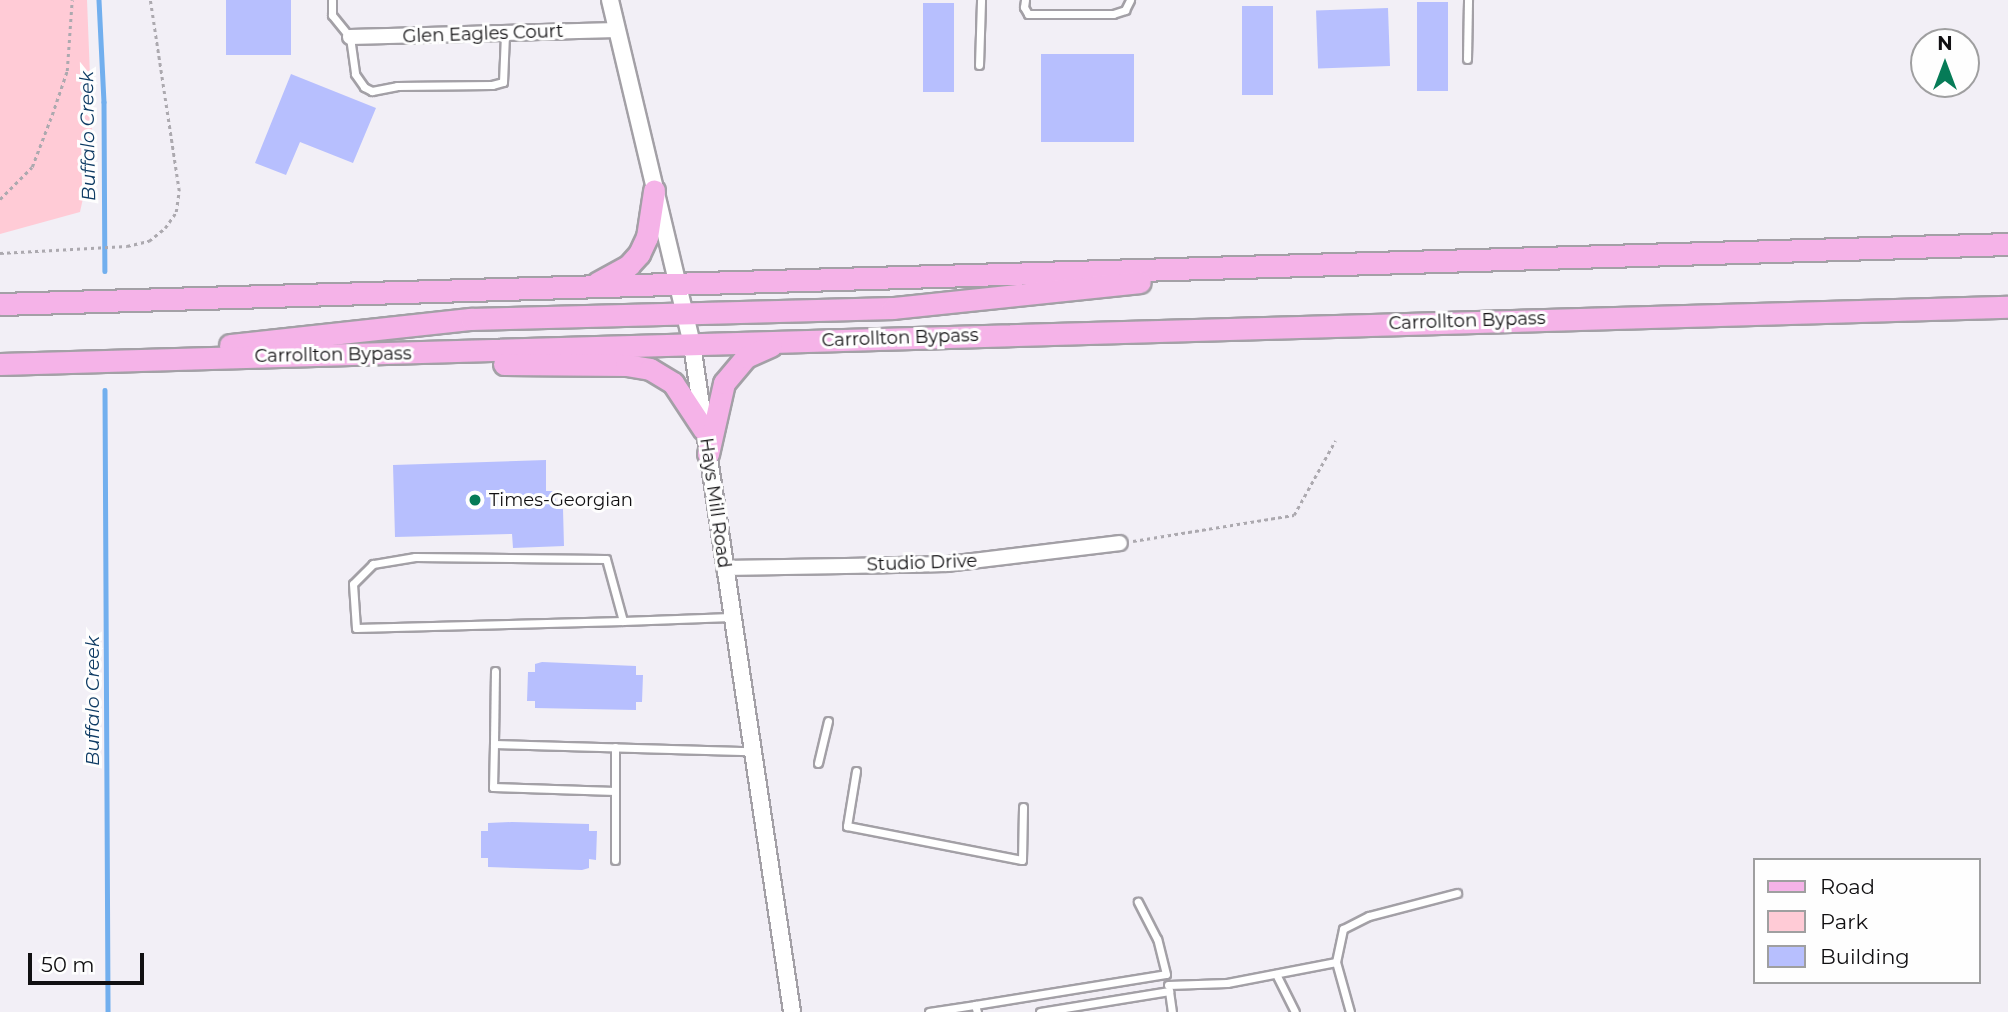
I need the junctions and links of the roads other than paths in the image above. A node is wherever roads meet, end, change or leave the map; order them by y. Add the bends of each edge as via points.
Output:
1 (332, 0) edge
2 (610, 0) edge
3 (981, 0) edge
4 (1025, 0) edge
5 (1130, 0) edge
6 (1468, 0) edge
7 (617, 30) junction
8 (505, 33) junction
9 (350, 37) junction
10 (1467, 59) dead end
11 (979, 65) dead end
12 (654, 191) junction
13 (2008, 244) edge
14 (1234, 267) junction
15 (677, 282) junction
16 (593, 285) junction
17 (0, 304) edge
18 (2008, 307) edge
19 (685, 315) junction
20 (782, 342) junction
21 (692, 345) junction
22 (412, 353) junction
23 (145, 359) junction
24 (0, 364) edge
25 (704, 430) junction
26 (708, 454) junction
27 (1120, 543) road end
28 (724, 568) junction
29 (731, 617) junction
30 (623, 621) junction
31 (495, 671) dead end
32 (828, 721) dead end
33 (495, 744) junction
34 (615, 747) junction
35 (750, 751) junction
36 (818, 762) dead end
37 (856, 771) dead end
38 (615, 791) junction
39 (1023, 807) dead end
40 (615, 860) dead end
41 (1457, 893) dead end
42 (1138, 902) dead end
43 (1336, 961) junction
44 (1166, 974) junction
45 (1276, 974) junction
46 (1168, 988) junction
47 (976, 1008) edge
48 (792, 1012) edge
49 (929, 1012) edge
50 (1040, 1012) edge
51 (1172, 1012) edge
52 (1295, 1012) edge
53 (1350, 1012) edge

1 - 9 lane via 332,15
2 - 7 street, Hays Mill Road
3 - 11 lane
4 - 5 lane via 1028,14 1114,14 1125,10
6 - 10 lane
7 - 8 street, Glen Eagles Court
7 - 12 street, Hays Mill Road
8 - 9 street, Glen Eagles Court
8 - 9 lane via 503,82 397,86 382,91 364,87 355,74
12 - 15 street, Hays Mill Road
12 - 16 main road via 647,237 639,254 629,265
13 - 14 main road
14 - 15 main road
14 - 19 main road via 1096,288 906,307
15 - 16 main road
15 - 19 street, Hays Mill Road
16 - 17 main road
18 - 20 main road, Carrollton Bypass
19 - 21 street, Hays Mill Road
19 - 23 main road via 471,319
20 - 21 main road, Carrollton Bypass
20 - 26 main road via 746,357 724,383
21 - 22 main road, Carrollton Bypass
21 - 25 street, Hays Mill Road
22 - 23 main road, Carrollton Bypass
22 - 25 main road via 498,364 650,369 673,383
23 - 24 main road, Carrollton Bypass
25 - 26 street, Hays Mill Road
26 - 28 street, Hays Mill Road
27 - 28 street, Studio Drive via 947,564
28 - 29 street, Hays Mill Road
29 - 30 lane
29 - 35 street, Hays Mill Road
30 - 30 lane via 356,628 354,584 373,564 415,557 606,559
31 - 33 lane
32 - 36 lane
33 - 34 lane
33 - 38 lane via 493,787
34 - 35 lane
34 - 38 lane
35 - 48 street, Hays Mill Road
37 - 39 lane via 847,826 1022,860
38 - 40 lane
41 - 43 lane via 1369,916 1343,929
42 - 44 lane via 1157,939
43 - 45 lane
43 - 53 lane
44 - 46 lane
44 - 47 lane
45 - 46 lane
45 - 52 lane
46 - 50 lane
46 - 51 lane
47 - 49 lane

